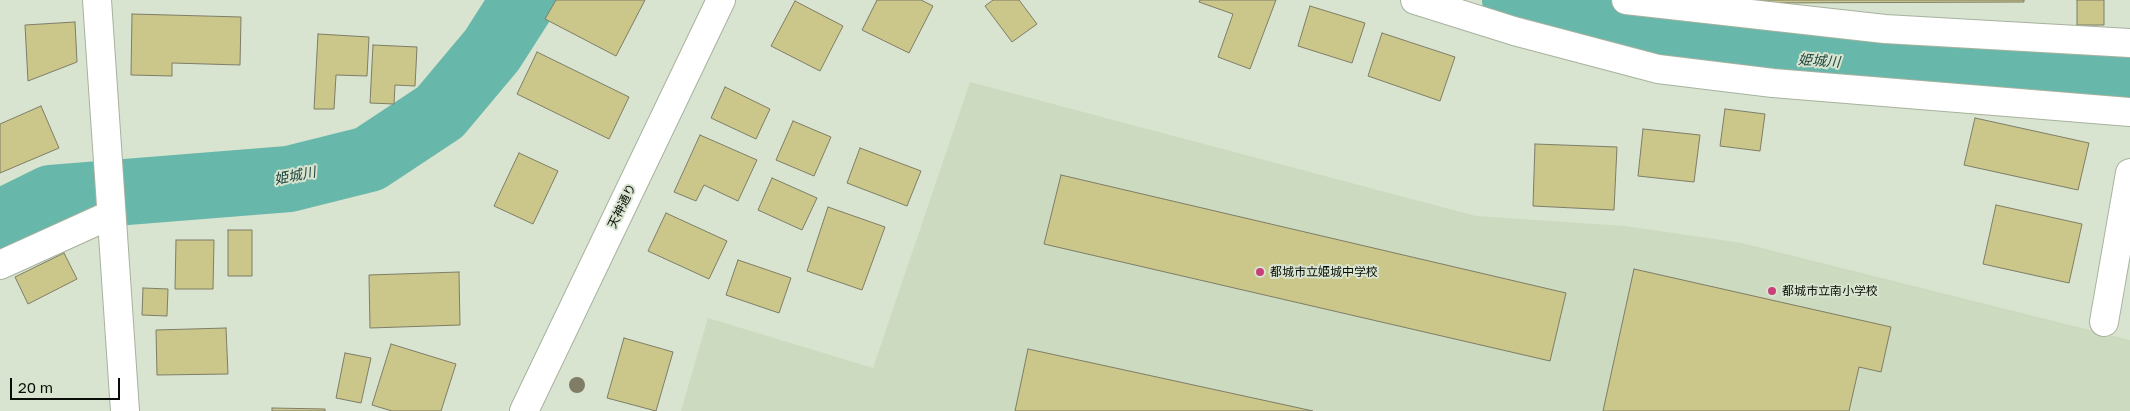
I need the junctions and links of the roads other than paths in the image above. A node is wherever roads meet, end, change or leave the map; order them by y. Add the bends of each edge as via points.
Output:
1 (97, 0) edge
2 (721, 0) edge
3 (1415, 0) edge
4 (1626, 0) edge
5 (2130, 43) edge
6 (2130, 112) edge
7 (2130, 173) edge
8 (110, 215) junction
9 (0, 265) edge
10 (2104, 322) dead end
11 (125, 411) edge
12 (524, 411) edge

1 - 8 street
2 - 12 street, 天神通り
3 - 6 street via 1514,31 1658,68 1773,83
4 - 5 street via 1885,29
7 - 10 street
8 - 9 street
8 - 11 street

